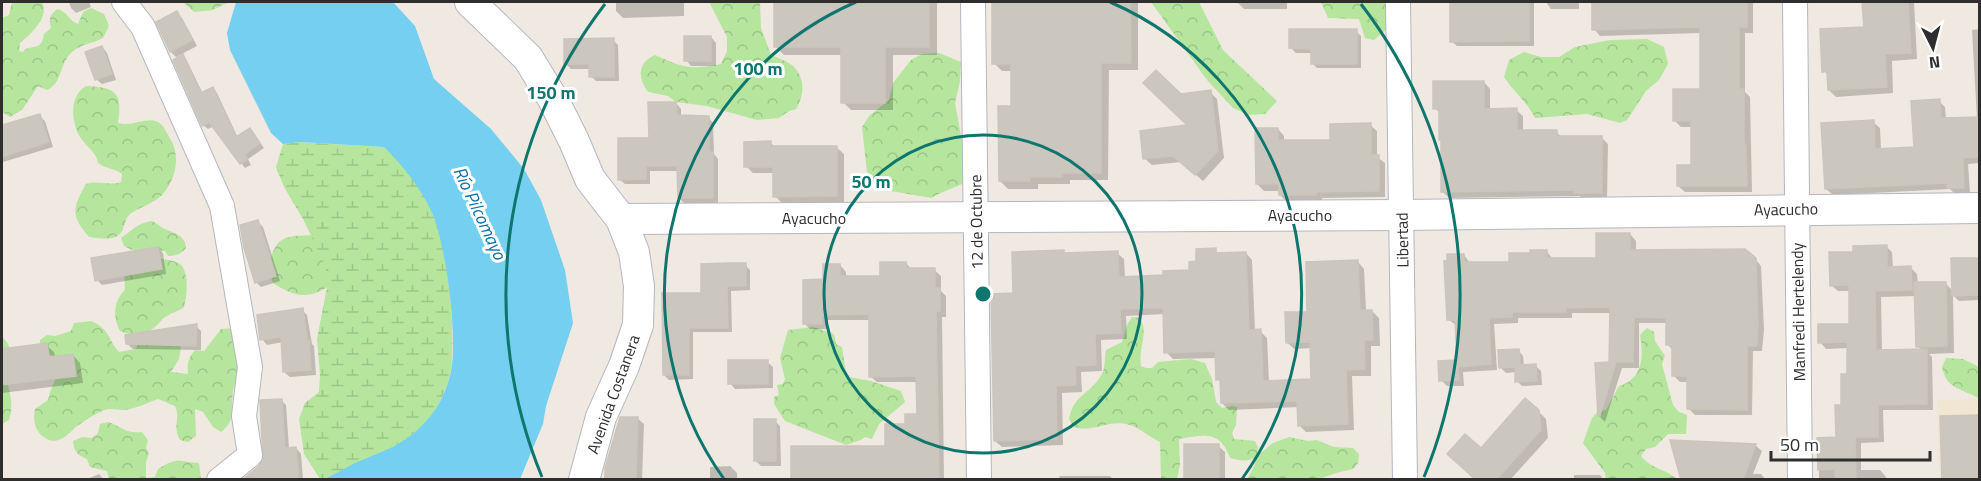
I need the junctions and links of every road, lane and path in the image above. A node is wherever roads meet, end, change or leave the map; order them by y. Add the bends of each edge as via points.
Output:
1 (124, 2) edge
2 (470, 2) edge
3 (973, 2) edge
4 (1398, 2) edge
5 (1795, 2) edge
6 (1980, 208) edge
7 (1797, 209) junction
8 (1401, 215) junction
9 (976, 217) junction
10 (621, 219) junction
11 (219, 480) edge
12 (584, 480) edge
13 (979, 480) edge
14 (1405, 480) edge
15 (1800, 480) edge

1 - 11 street via 143,27 222,206 250,367 244,416 250,455
2 - 10 street, Avenida Costanera via 528,58 590,179
3 - 9 street, 12 de Octubre
4 - 8 street, Libertad
5 - 7 street, Manfredi Hertelendy
6 - 7 street, Ayacucho
7 - 8 street, Ayacucho
7 - 15 street, Manfredi Hertelendy
8 - 9 street, Ayacucho
8 - 14 street, Libertad
9 - 10 street, Ayacucho
9 - 13 street, 12 de Octubre
10 - 12 street, Avenida Costanera via 634,252 639,286 638,325 601,417

